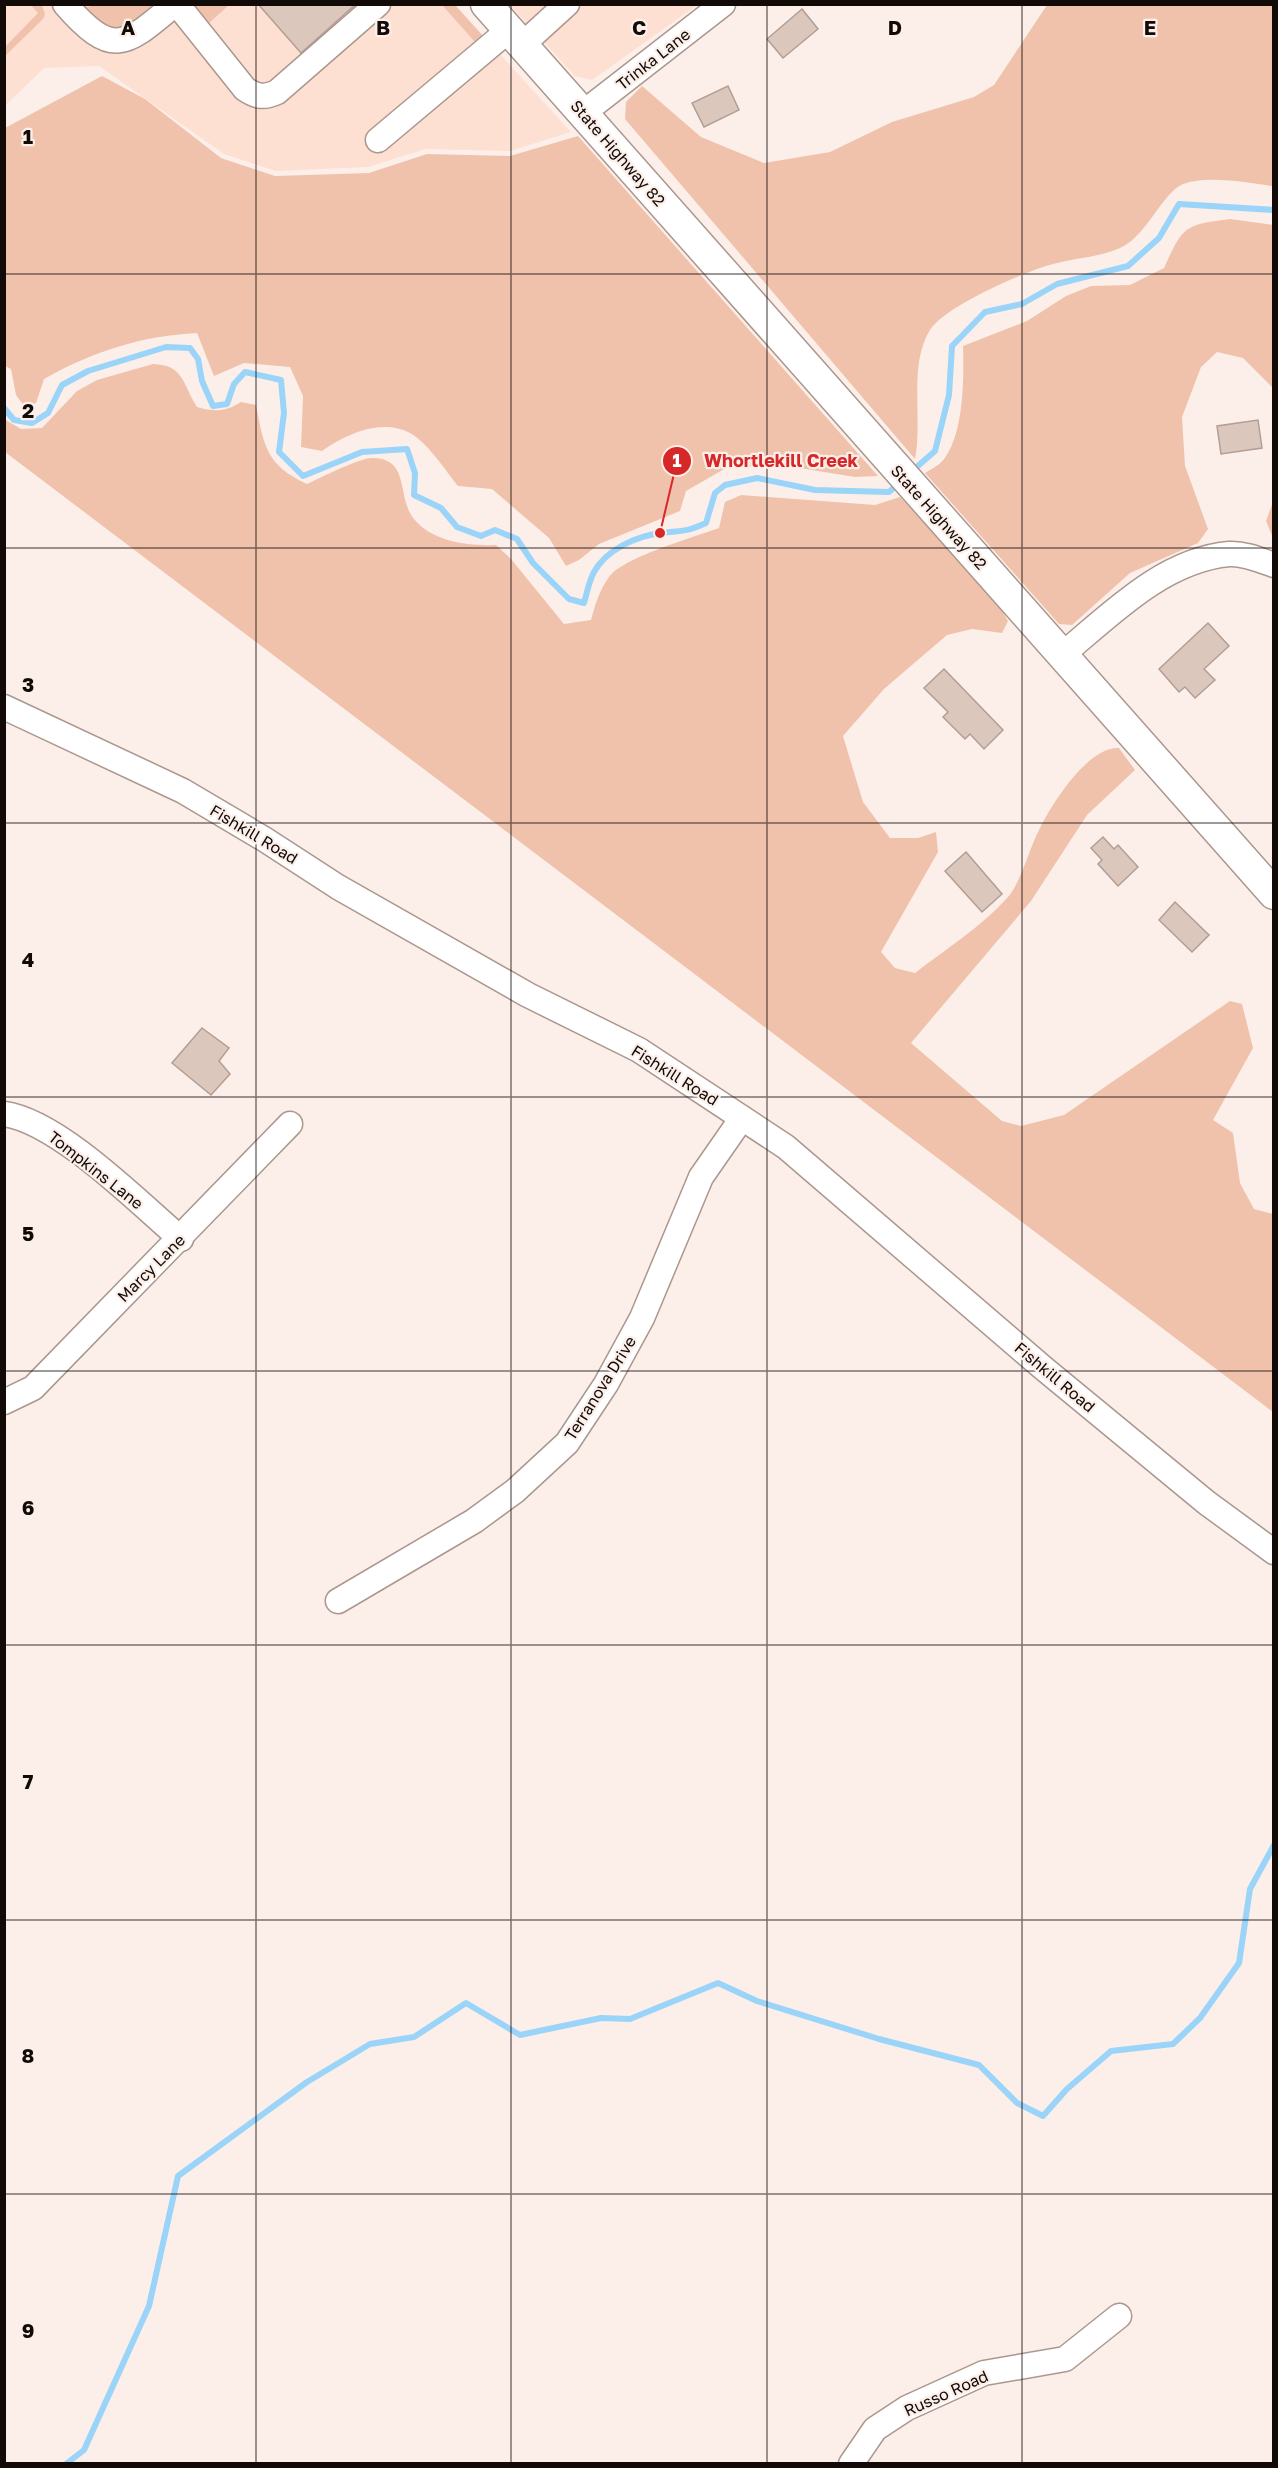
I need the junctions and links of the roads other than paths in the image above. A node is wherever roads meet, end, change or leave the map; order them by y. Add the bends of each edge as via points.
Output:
1 (65, 4) edge
2 (176, 4) edge
3 (378, 4) edge
4 (567, 4) edge
5 (723, 4) edge
6 (505, 20) edge
7 (583, 113) junction
8 (378, 140) dead end
9 (1274, 565) edge
10 (1062, 655) junction
11 (4, 707) edge
12 (1274, 894) edge
13 (4, 1114) edge
14 (742, 1118) junction
15 (290, 1124) dead end
16 (181, 1239) junction
17 (4, 1402) edge
18 (1274, 1552) edge
19 (338, 1601) dead end
20 (1119, 2316) dead end
21 (851, 2463) edge

1 - 2 street via 98,37 109,42 137,36
2 - 3 street via 245,89 266,97 278,92
4 - 6 street
5 - 7 street, Trinka Lane
6 - 7 main road, State Highway 82
6 - 8 street
7 - 10 main road, State Highway 82
9 - 10 street via 1231,554 1191,562 1136,594
10 - 12 main road, State Highway 82
11 - 14 street, Fishkill Road via 183,791 398,922 528,995 639,1050
13 - 16 street, Tompkins Lane via 46,1130 91,1162
14 - 18 street, Fishkill Road via 786,1147 1042,1367
14 - 19 street, Terranova Drive via 701,1177 642,1318 606,1384 567,1443 515,1491 474,1521
15 - 16 street, Marcy Lane
16 - 17 street, Marcy Lane via 33,1388
20 - 21 street, Russo Road via 1065,2359 984,2373 908,2408 875,2429

